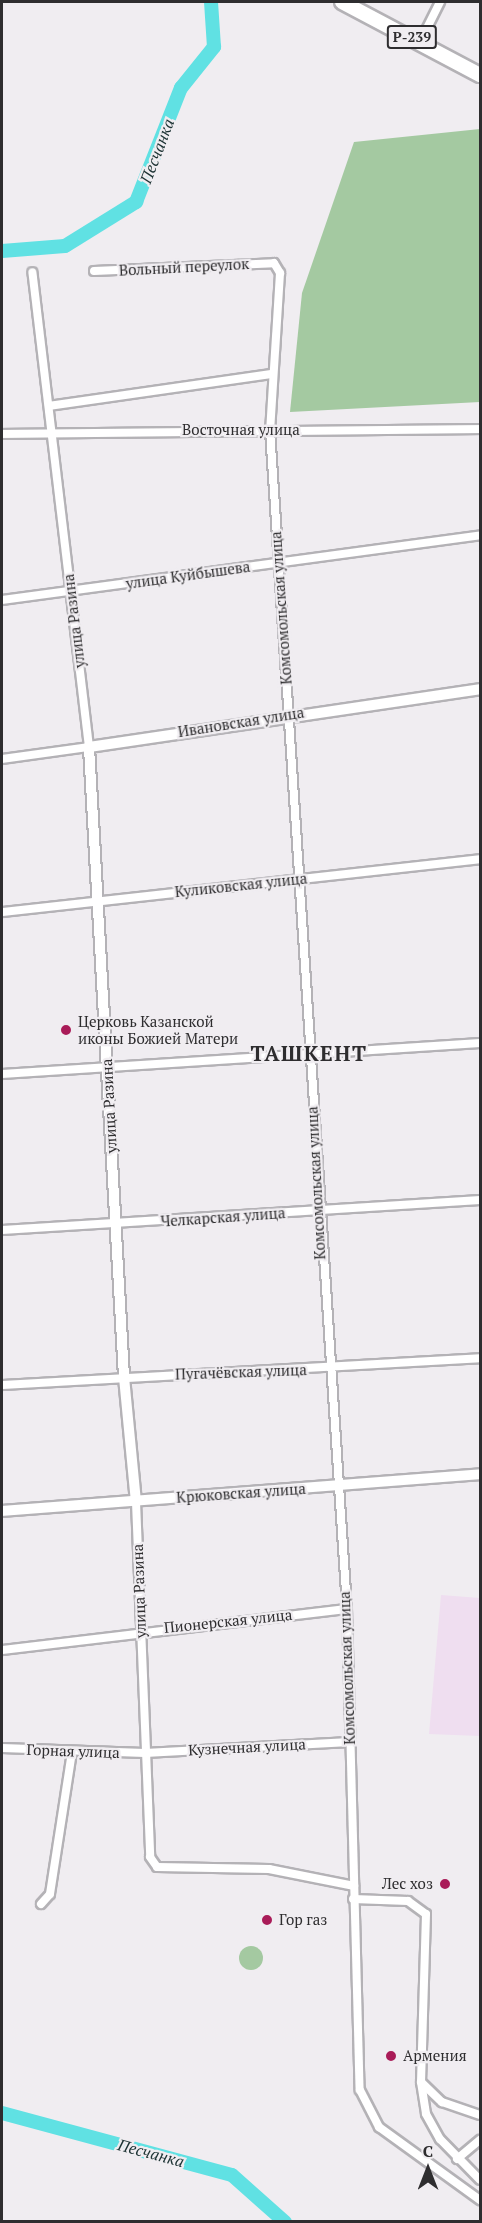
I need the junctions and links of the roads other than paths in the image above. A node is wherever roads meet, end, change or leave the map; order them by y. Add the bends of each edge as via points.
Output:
1 (342, 2) edge
2 (440, 2) edge
3 (420, 42) junction
4 (480, 75) edge
5 (274, 263) joint
6 (94, 271) dead end
7 (32, 272) dead end
8 (271, 374) junction
9 (49, 406) junction
10 (480, 429) edge
11 (270, 430) junction
12 (51, 432) junction
13 (2, 434) edge
14 (480, 535) edge
15 (278, 563) junction
16 (70, 590) junction
17 (2, 600) edge
18 (480, 689) edge
19 (288, 713) junction
20 (89, 747) junction
21 (2, 759) edge
22 (480, 859) edge
23 (297, 879) junction
24 (99, 901) junction
25 (2, 912) edge
26 (480, 1042) edge
27 (309, 1053) junction
28 (107, 1064) junction
29 (2, 1074) edge
30 (480, 1200) edge
31 (318, 1211) junction
32 (116, 1224) junction
33 (2, 1230) edge
34 (480, 1358) edge
35 (328, 1369) junction
36 (124, 1377) junction
37 (2, 1385) edge
38 (480, 1474) edge
39 (338, 1486) junction
40 (136, 1502) junction
41 (2, 1511) edge
42 (347, 1609) junction
43 (140, 1630) junction
44 (2, 1650) edge
45 (350, 1742) junction
46 (2, 1748) edge
47 (72, 1752) junction
48 (145, 1753) junction
49 (354, 1886) junction
50 (353, 1899) junction
51 (42, 1904) dead end
52 (421, 2082) junction
53 (480, 2115) edge
54 (480, 2140) edge
55 (457, 2159) junction
56 (480, 2180) edge
57 (480, 2200) edge

1 - 3 highway, Р-239
2 - 3 street
3 - 4 highway, Р-239
5 - 6 street, Вольный переулок
5 - 8 street, Комсомольская улица via 280,273 282,303 273,327
7 - 9 street, улица Разина
8 - 9 street
8 - 11 street, Комсомольская улица
9 - 12 street, улица Разина
10 - 11 street, Восточная улица
11 - 12 street, Восточная улица
11 - 15 street, Комсомольская улица
12 - 13 street, Восточная улица
12 - 16 street, улица Разина
14 - 15 street, улица Куйбышева
15 - 16 street, улица Куйбышева
15 - 19 street, Комсомольская улица
16 - 17 street, улица Куйбышева
16 - 20 street, улица Разина
18 - 19 street, Ивановская улица
19 - 20 street, Ивановская улица
19 - 23 street, Комсомольская улица
20 - 21 street, Ивановская улица
20 - 24 street, улица Разина
22 - 23 street, Куликовская улица
23 - 24 street, Куликовская улица
23 - 27 street, Комсомольская улица
24 - 25 street, Куликовская улица
24 - 28 street, улица Разина
26 - 27 street
27 - 28 street
27 - 31 street, Комсомольская улица
28 - 29 street
28 - 32 street, улица Разина
30 - 31 street, Челкарская улица
31 - 32 street, Челкарская улица
31 - 35 street, Комсомольская улица
32 - 33 street, Челкарская улица
32 - 36 street, улица Разина
34 - 35 street, Пугачёвская улица
35 - 36 street, Пугачёвская улица
35 - 39 street, Комсомольская улица
36 - 37 street, Пугачёвская улица
36 - 40 street, улица Разина
38 - 39 street, Крюковская улица
39 - 40 street, Крюковская улица
39 - 42 street, Комсомольская улица
40 - 41 street, Крюковская улица
40 - 43 street, улица Разина
42 - 43 street, Пионерская улица
42 - 45 street, Комсомольская улица
43 - 44 street, Пионерская улица
43 - 48 street, улица Разина
45 - 48 street, Кузнечная улица
45 - 49 street, Комсомольская улица
46 - 47 street, Горная улица
47 - 48 street, Горная улица
47 - 51 street via 50,1894
48 - 49 street, улица Разина via 145,1832 157,1867 269,1869
49 - 50 street, Комсомольская улица
50 - 52 street via 408,1900 426,1914
50 - 57 street, Комсомольская улица via 357,2046 364,2106 379,2127
52 - 53 street via 442,2102
52 - 55 street via 426,2114
54 - 55 street
55 - 56 street

